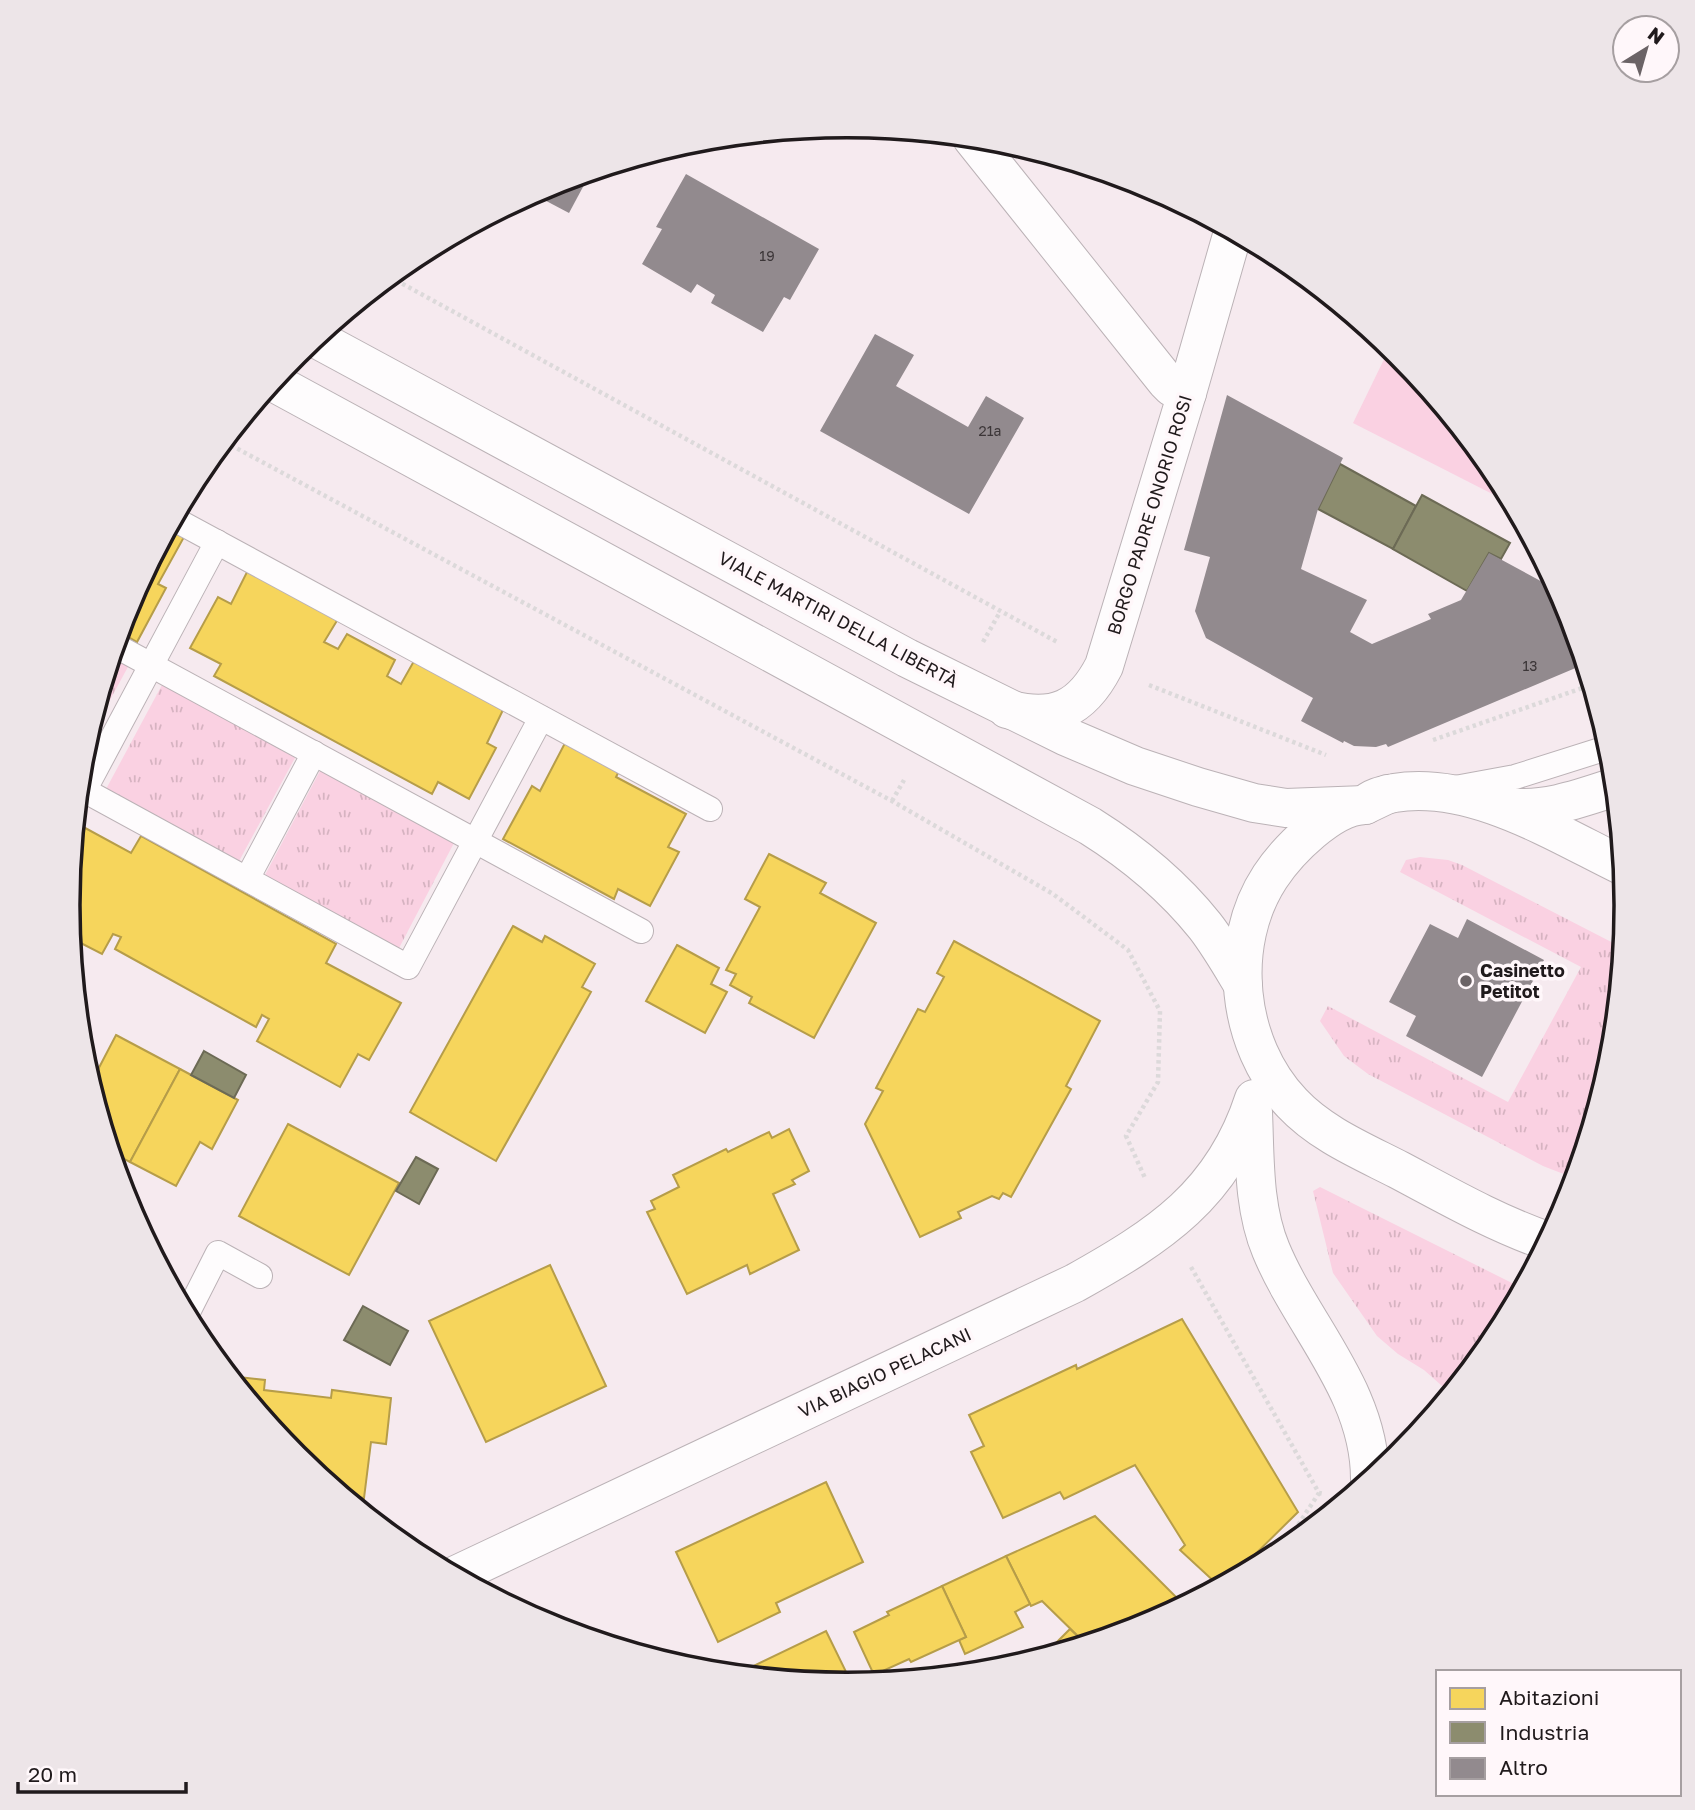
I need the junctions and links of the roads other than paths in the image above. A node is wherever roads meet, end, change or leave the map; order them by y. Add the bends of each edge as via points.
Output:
1 (982, 151) edge
2 (1231, 241) edge
3 (325, 344) edge
4 (283, 387) edge
5 (1187, 393) junction
6 (182, 523) edge
7 (217, 542) junction
8 (124, 650) edge
9 (151, 665) junction
10 (990, 701) junction
11 (541, 719) junction
12 (1599, 751) edge
13 (314, 753) junction
14 (93, 770) edge
15 (1606, 790) edge
16 (89, 793) edge
17 (1391, 797) junction
18 (1492, 805) junction
19 (710, 809) dead end
20 (475, 841) junction
21 (1613, 861) edge
22 (247, 879) junction
23 (641, 931) dead end
24 (1243, 985) junction
25 (1252, 1034) junction
26 (1254, 1099) junction
27 (1538, 1238) edge
28 (260, 1276) dead end
29 (193, 1303) edge
30 (1369, 1467) edge
31 (466, 1570) edge

1 - 5 main road via 1166,381
2 - 5 main road, BORGO PADRE ONORIO ROSI
3 - 10 main road, VIALE MARTIRI DELLA LIBERTÀ
4 - 24 main road via 1090,826 1150,870 1186,905 1217,942
5 - 10 main road, BORGO PADRE ONORIO ROSI via 1104,666 1094,685 1079,701 1054,714 1021,713
6 - 7 lane
7 - 9 lane
7 - 11 lane
8 - 9 lane
9 - 13 lane
9 - 14 lane
10 - 17 main road, VIALE MARTIRI DELLA LIBERTÀ via 1135,766 1254,803 1286,808
11 - 19 lane
11 - 20 lane
12 - 17 lane via 1485,784
13 - 20 lane
13 - 22 lane
15 - 18 main road via 1537,808
16 - 22 lane
17 - 18 main road, VIALE MARTIRI DELLA LIBERTÀ via 1457,795
17 - 24 main road via 1354,805 1288,853 1269,878 1251,917 1243,950
18 - 21 main road
20 - 22 lane via 408,967
20 - 23 lane
24 - 25 main road
25 - 26 main road via 1257,1066
25 - 27 main road via 1272,1078 1315,1123 1493,1220
26 - 30 main road via 1263,1229 1291,1292 1353,1400
26 - 31 main road, VIA BIAGIO PELACANI via 1230,1155 1196,1200 1122,1257
28 - 29 lane via 218,1253

